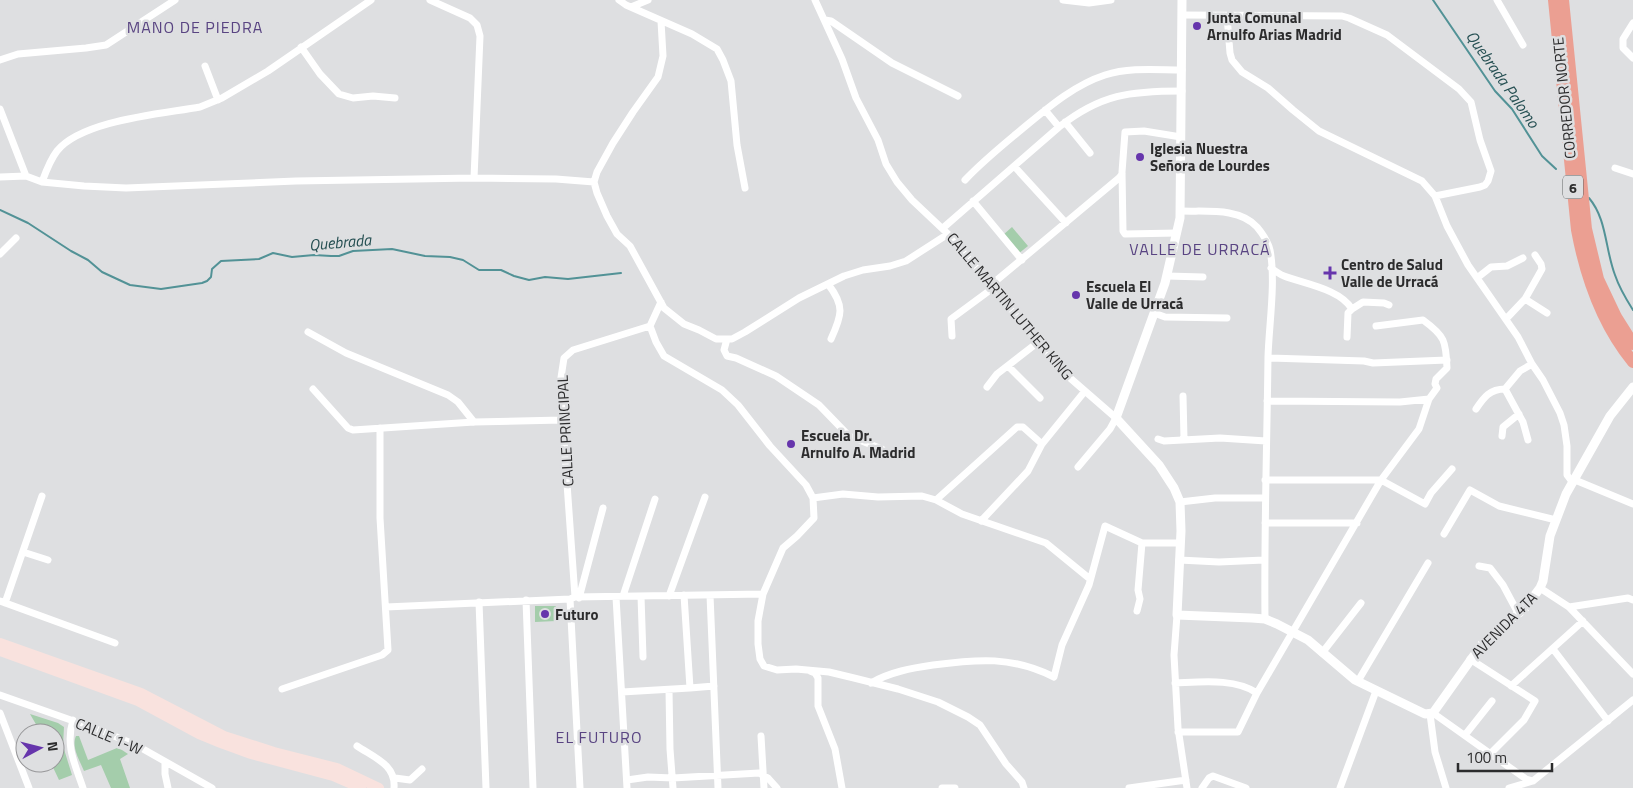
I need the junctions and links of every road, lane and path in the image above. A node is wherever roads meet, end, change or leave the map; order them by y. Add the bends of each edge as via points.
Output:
1 (175, 0) edge
2 (371, 0) edge
3 (430, 0) edge
4 (619, 0) edge
5 (648, 0) edge
6 (815, 0) edge
7 (1063, 0) edge
8 (1111, 0) edge
9 (1182, 0) edge
10 (1497, 0) edge
11 (1554, 0) edge
12 (1563, 0) edge
13 (632, 8) junction
14 (1182, 15) junction
15 (1227, 16) junction
16 (825, 20) junction
17 (661, 21) junction
18 (1633, 23) edge
19 (1523, 45) dead end
20 (302, 47) junction
21 (1633, 58) edge
22 (0, 60) edge
23 (205, 66) dead end
24 (1182, 70) junction
25 (1182, 91) junction
26 (958, 96) dead end
27 (396, 98) dead end
28 (218, 100) junction
29 (0, 109) edge
30 (1045, 110) junction
31 (1062, 125) junction
32 (1181, 137) junction
33 (1090, 153) dead end
34 (1014, 166) junction
35 (1615, 168) dead end
36 (1122, 172) junction
37 (1633, 174) edge
38 (26, 176) junction
39 (0, 177) edge
40 (474, 178) junction
41 (965, 180) dead end
42 (42, 182) junction
43 (594, 182) junction
44 (746, 188) dead end
45 (1435, 196) junction
46 (973, 201) junction
47 (1181, 211) junction
48 (1066, 223) junction
49 (945, 231) junction
50 (1177, 233) junction
51 (16, 238) dead end
52 (0, 254) edge
53 (1535, 254) dead end
54 (1522, 258) dead end
55 (1022, 260) junction
56 (1271, 268) junction
57 (1167, 276) junction
58 (1203, 277) dead end
59 (1476, 278) junction
60 (828, 284) junction
61 (992, 287) junction
62 (1525, 299) junction
63 (661, 302) junction
64 (1388, 304) dead end
65 (1352, 309) junction
66 (1154, 313) junction
67 (1547, 313) dead end
68 (1227, 318) dead end
69 (1506, 320) junction
70 (650, 326) junction
71 (1376, 326) dead end
72 (308, 332) dead end
73 (952, 336) dead end
74 (1347, 337) dead end
75 (727, 339) junction
76 (831, 339) dead end
77 (1037, 343) junction
78 (1633, 344) edge
79 (1268, 358) junction
80 (1447, 360) junction
81 (1633, 362) edge
82 (1532, 364) junction
83 (1008, 366) junction
84 (987, 387) dead end
85 (313, 389) dead end
86 (1505, 389) junction
87 (1630, 390) edge
88 (1085, 391) junction
89 (1182, 396) dead end
90 (1040, 398) dead end
91 (1429, 399) junction
92 (1268, 401) junction
93 (1476, 409) dead end
94 (1519, 414) junction
95 (1116, 418) junction
96 (562, 420) junction
97 (474, 422) junction
98 (380, 428) junction
99 (1502, 436) dead end
100 (1158, 439) dead end
101 (1184, 439) junction
102 (1528, 440) dead end
103 (1266, 441) junction
104 (1042, 444) junction
105 (882, 449) dead end
106 (1078, 467) dead end
107 (1452, 469) dead end
108 (1265, 480) junction
109 (1381, 480) junction
110 (1574, 481) junction
111 (42, 496) dead end
112 (705, 497) dead end
113 (813, 498) junction
114 (1265, 498) junction
115 (655, 499) dead end
116 (936, 500) junction
117 (1180, 502) junction
118 (1633, 504) edge
119 (602, 508) dead end
120 (1556, 520) junction
121 (981, 521) junction
122 (1265, 523) junction
123 (1357, 524) junction
124 (1444, 534) dead end
125 (1142, 543) junction
126 (1180, 543) junction
127 (23, 552) junction
128 (48, 560) dead end
129 (1179, 560) junction
130 (1264, 560) junction
131 (1428, 563) dead end
132 (1479, 566) dead end
133 (1090, 578) junction
134 (1540, 588) junction
135 (762, 594) junction
136 (684, 595) junction
137 (710, 595) junction
138 (641, 596) junction
139 (669, 596) junction
140 (620, 597) junction
141 (574, 598) junction
142 (526, 600) junction
143 (1633, 600) edge
144 (3, 602) edge
145 (479, 602) junction
146 (1361, 603) dead end
147 (386, 607) junction
148 (1569, 607) junction
149 (1136, 611) dead end
150 (1518, 613) junction
151 (1177, 615) junction
152 (1265, 619) junction
153 (1583, 621) junction
154 (1293, 632) junction
155 (115, 642) dead end
156 (0, 643) edge
157 (1553, 649) junction
158 (0, 652) edge
159 (1322, 653) junction
160 (643, 656) dead end
161 (1470, 659) junction
162 (810, 671) junction
163 (1633, 674) edge
164 (1358, 681) junction
165 (870, 683) junction
166 (1175, 683) junction
167 (714, 686) junction
168 (1511, 686) junction
169 (690, 688) junction
170 (282, 689) dead end
171 (669, 690) junction
172 (1376, 691) junction
173 (622, 692) junction
174 (1257, 693) junction
175 (0, 695) edge
176 (1633, 700) edge
177 (1492, 701) dead end
178 (0, 713) edge
179 (1431, 714) junction
180 (72, 720) junction
181 (1608, 721) junction
182 (1178, 732) junction
183 (761, 736) dead end
184 (1465, 736) junction
185 (358, 746) dead end
186 (1491, 753) junction
187 (165, 763) junction
188 (422, 769) dead end
189 (718, 774) junction
190 (763, 774) junction
191 (395, 778) junction
192 (673, 778) junction
193 (627, 780) junction
194 (1533, 781) junction
195 (1187, 784) edge
196 (29, 788) edge
197 (83, 788) edge
198 (168, 788) edge
199 (212, 788) edge
200 (361, 788) edge
201 (379, 788) edge
202 (394, 788) edge
203 (486, 788) edge
204 (533, 788) edge
205 (580, 788) edge
206 (627, 788) edge
207 (673, 788) edge
208 (718, 788) edge
209 (764, 788) edge
210 (777, 788) edge
211 (842, 788) edge
212 (942, 788) edge
213 (955, 788) edge
214 (1024, 788) edge
215 (1129, 788) edge
216 (1202, 788) edge
217 (1246, 788) edge
218 (1340, 788) edge
219 (1446, 788) edge
220 (1509, 788) edge

1 - 22 street via 106,45 18,54
2 - 20 street
3 - 40 street via 470,18 479,30
4 - 13 street
5 - 13 street
6 - 16 street, CALLE MARTIN LUTHER KING
7 - 8 street via 1088,3
9 - 14 street
10 - 19 street
11 - 81 highway, CORREDOR NORTE / 6 via 1582,257 1608,325
12 - 78 highway, CORREDOR NORTE / 6 via 1586,229 1598,279
13 - 17 street
14 - 15 street
14 - 24 street
15 - 45 street via 1230,53 1242,72 1268,88 1319,131 1422,181
15 - 45 street via 1349,18 1387,35 1459,89 1471,102 1491,174 1485,185
16 - 26 street via 892,63
16 - 49 street, CALLE MARTIN LUTHER KING via 886,164 912,200
17 - 43 street via 662,56 658,77 618,136
17 - 44 street via 692,34 717,50 723,60 731,81 737,145
18 - 21 street via 1623,39 1623,48
20 - 27 street via 338,94 353,98
20 - 28 street
23 - 28 street
24 - 25 street
24 - 30 street via 1143,69 1105,75 1078,87
25 - 31 street via 1118,95 1078,113
25 - 32 street
28 - 42 street via 200,108 86,130 58,150
29 - 38 street
30 - 31 street
30 - 41 street
31 - 33 street
31 - 34 street
32 - 36 street via 1144,131 1125,132
32 - 47 street
34 - 46 street
34 - 48 street
35 - 37 street
36 - 48 street
36 - 50 street via 1125,234
38 - 39 street
38 - 42 street
40 - 42 street via 126,188
40 - 43 street via 556,178
43 - 63 street via 606,216 617,234 630,246
45 - 59 street
46 - 49 street
46 - 55 street
47 - 50 street
47 - 56 street via 1228,212 1246,218 1256,226 1270,250
48 - 55 street
49 - 60 street via 906,261 863,270
49 - 61 street, CALLE MARTIN LUTHER KING
50 - 57 street
51 - 52 street
53 - 62 street via 1542,269
54 - 59 street via 1507,266 1491,267
55 - 61 street
56 - 65 street via 1282,276 1347,300
56 - 79 street
57 - 58 street
57 - 66 street
59 - 69 street
60 - 75 street
60 - 76 street via 841,305 838,325
61 - 73 street via 951,319
61 - 77 street, CALLE MARTIN LUTHER KING
62 - 67 street
62 - 69 street
63 - 70 street
63 - 75 street via 684,324 716,339
64 - 65 street via 1363,302
65 - 74 street via 1348,313
66 - 68 street via 1165,317
66 - 95 street
69 - 82 street
70 - 96 street, CALLE PRINCIPAL via 573,350 564,358 560,384
70 - 113 street via 664,356 722,390 738,405 806,485
71 - 80 street via 1423,320 1438,332 1446,345
72 - 97 street via 346,353 448,395
75 - 105 street via 724,350 727,356 776,376 819,405 849,436
77 - 83 street
77 - 88 street, CALLE MARTIN LUTHER KING via 1062,372
79 - 80 street via 1373,362
79 - 92 street
80 - 91 street via 1447,368 1436,379 1437,388
82 - 86 street via 1520,371
82 - 110 street via 1560,413 1567,446 1567,475
83 - 84 street
83 - 90 street
85 - 98 street via 348,428
86 - 93 street via 1494,389
86 - 94 street
87 - 110 street, AVENIDA 4TA via 1610,416
88 - 95 street, CALLE MARTIN LUTHER KING
88 - 104 street
89 - 101 street
91 - 92 street via 1400,402
91 - 109 street via 1419,429
92 - 103 street
94 - 99 street via 1504,427
94 - 102 street
95 - 106 street
95 - 117 street, CALLE MARTIN LUTHER KING via 1158,465
96 - 97 street
96 - 141 street, CALLE PRINCIPAL
97 - 98 street
98 - 147 street via 380,518
100 - 101 street
101 - 103 street
103 - 108 street
104 - 116 street via 1023,427 1017,427
104 - 121 street via 1028,471
107 - 109 street via 1425,504
108 - 109 street
108 - 114 street
109 - 123 street
110 - 118 street
110 - 120 street, AVENIDA 4TA
111 - 127 street
112 - 139 street
113 - 116 street via 843,494 922,496
113 - 135 street via 814,518 783,548
114 - 117 street
114 - 122 street
115 - 140 street
116 - 121 street
117 - 126 street, CALLE MARTIN LUTHER KING
119 - 141 street
120 - 124 street via 1499,506 1470,490
120 - 134 street, AVENIDA 4TA
121 - 133 street via 1046,543
122 - 123 street
122 - 130 street
123 - 154 street
125 - 126 street
125 - 133 street via 1105,526
125 - 149 street via 1140,599
126 - 129 street, CALLE MARTIN LUTHER KING
127 - 128 street
127 - 144 street
129 - 130 street
129 - 151 street, CALLE MARTIN LUTHER KING
130 - 152 street
131 - 164 street
132 - 150 street via 1490,568
133 - 165 street via 1062,645 1054,677 1012,663 980,659 903,670
134 - 148 street
134 - 150 street, AVENIDA 4TA
135 - 137 street
135 - 162 street via 758,644 762,663 772,669
136 - 137 street
136 - 139 street
136 - 169 street
137 - 167 street
138 - 139 street
138 - 140 street
138 - 160 street
140 - 141 street
140 - 173 street
141 - 142 street
141 - 205 street, CALLE PRINCIPAL
142 - 145 street
142 - 204 street
143 - 148 street via 1628,598
144 - 155 street
145 - 147 street
145 - 203 street
146 - 159 street
147 - 170 street via 388,650
148 - 153 street
150 - 161 street, AVENIDA 4TA via 1482,644
151 - 152 street
151 - 166 street, CALLE MARTIN LUTHER KING
152 - 154 street
153 - 157 street
153 - 163 street
154 - 159 street
154 - 174 street
156 - 201 main road via 141,693 224,736 337,768
157 - 168 street
157 - 181 street
158 - 200 main road via 138,701 221,743 334,776
159 - 164 street
161 - 168 street
161 - 179 street, AVENIDA 4TA
162 - 165 street via 829,672
162 - 211 street via 818,678 818,706 835,749
164 - 172 street
165 - 214 street via 938,702 980,724
166 - 174 street via 1237,684
166 - 182 street, CALLE MARTIN LUTHER KING
167 - 169 street
167 - 189 street
168 - 186 street via 1535,702 1524,720
169 - 171 street
171 - 173 street
171 - 192 street
172 - 179 street
172 - 218 street
173 - 193 street
174 - 182 street via 1238,732
175 - 180 street, CALLE 1-W
176 - 181 street
177 - 184 street
178 - 196 street
179 - 184 street
179 - 219 street via 1435,752
180 - 187 street, CALLE 1-W via 136,745
180 - 197 street via 69,746
181 - 194 street
182 - 195 street, CALLE MARTIN LUTHER KING
183 - 190 street
184 - 186 street
185 - 191 street via 390,768
186 - 194 street
187 - 198 street
187 - 199 street, CALLE 1-W
188 - 191 street via 410,780
189 - 190 street
189 - 192 street
189 - 208 street
190 - 209 street
190 - 210 street
191 - 202 street
192 - 193 street
192 - 207 street
193 - 206 street
194 - 220 street
195 - 215 street
212 - 213 street
216 - 217 street via 1213,776

